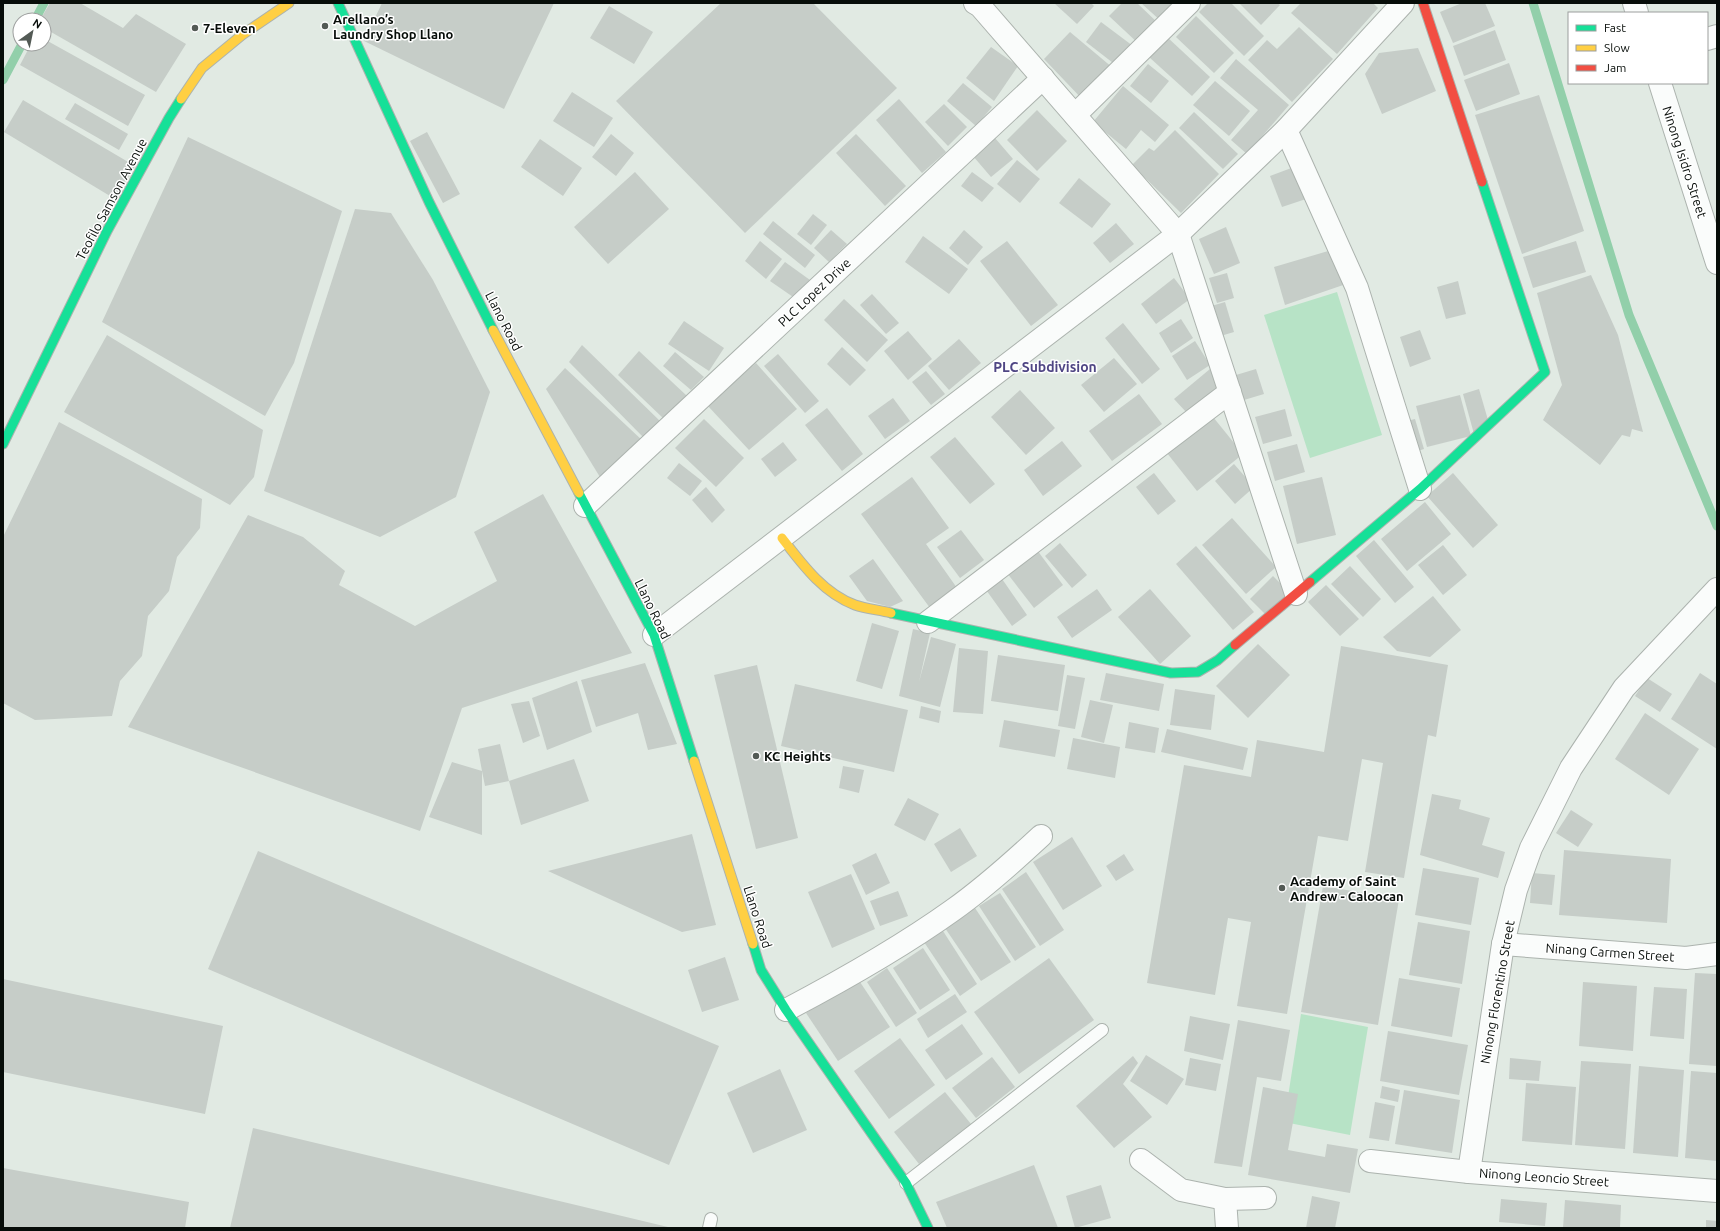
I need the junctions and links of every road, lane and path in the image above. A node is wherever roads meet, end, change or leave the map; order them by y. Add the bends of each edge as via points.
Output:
1 (289, 3) edge
2 (338, 3) edge
3 (1190, 3) edge
4 (1403, 3) edge
5 (1423, 3) edge
6 (979, 4) edge
7 (1042, 78) junction
8 (1660, 84) edge
9 (1075, 115) junction
10 (1286, 130) junction
11 (1178, 234) junction
12 (1717, 263) edge
13 (1230, 392) junction
14 (3, 444) edge
15 (1420, 489) junction
16 (586, 506) junction
17 (782, 538) junction
18 (1717, 589) edge
19 (1296, 594) junction
20 (928, 622) junction
21 (654, 635) junction
22 (1041, 836) dead end
23 (1503, 944) junction
24 (1717, 954) edge
25 (786, 1010) junction
26 (1102, 1030) dead end
27 (1141, 1160) dead end
28 (1370, 1161) dead end
29 (1469, 1172) junction
30 (906, 1183) junction
31 (1717, 1191) edge
32 (1265, 1198) dead end
33 (1225, 1199) junction
34 (928, 1228) edge
35 (1227, 1228) edge

1 - 14 main road, Teofilo Samson Avenue via 242,35 202,68 181,99 107,231
2 - 16 main road, Llano Road via 429,202 515,373
3 - 9 street
4 - 10 street
5 - 15 main road via 1545,372
6 - 7 street
7 - 9 street
7 - 16 street, PLC Lopez Drive
8 - 12 street, Ninong Isidro Street
9 - 11 street
10 - 11 street
10 - 15 street via 1357,288
11 - 13 street
11 - 17 street
13 - 19 street
13 - 20 street
15 - 19 main road
16 - 21 main road, Llano Road
17 - 20 main road via 816,581 835,595 855,605
17 - 21 street
18 - 23 street, Ninong Florentino Street via 1624,688 1571,768 1531,848 1516,890
19 - 20 main road via 1213,664 1198,672 1184,674
21 - 25 main road, Llano Road via 761,970
22 - 25 street via 1010,865 953,910 848,978
23 - 24 street, Ninang Carmen Street via 1686,958
23 - 29 street, Ninong Florentino Street
25 - 30 main road, Llano Road
26 - 30 lane
27 - 33 street via 1181,1190
28 - 29 street, Ninong Leoncio Street
29 - 31 street, Ninong Leoncio Street
30 - 34 main road, Llano Road
32 - 33 street
33 - 35 street

